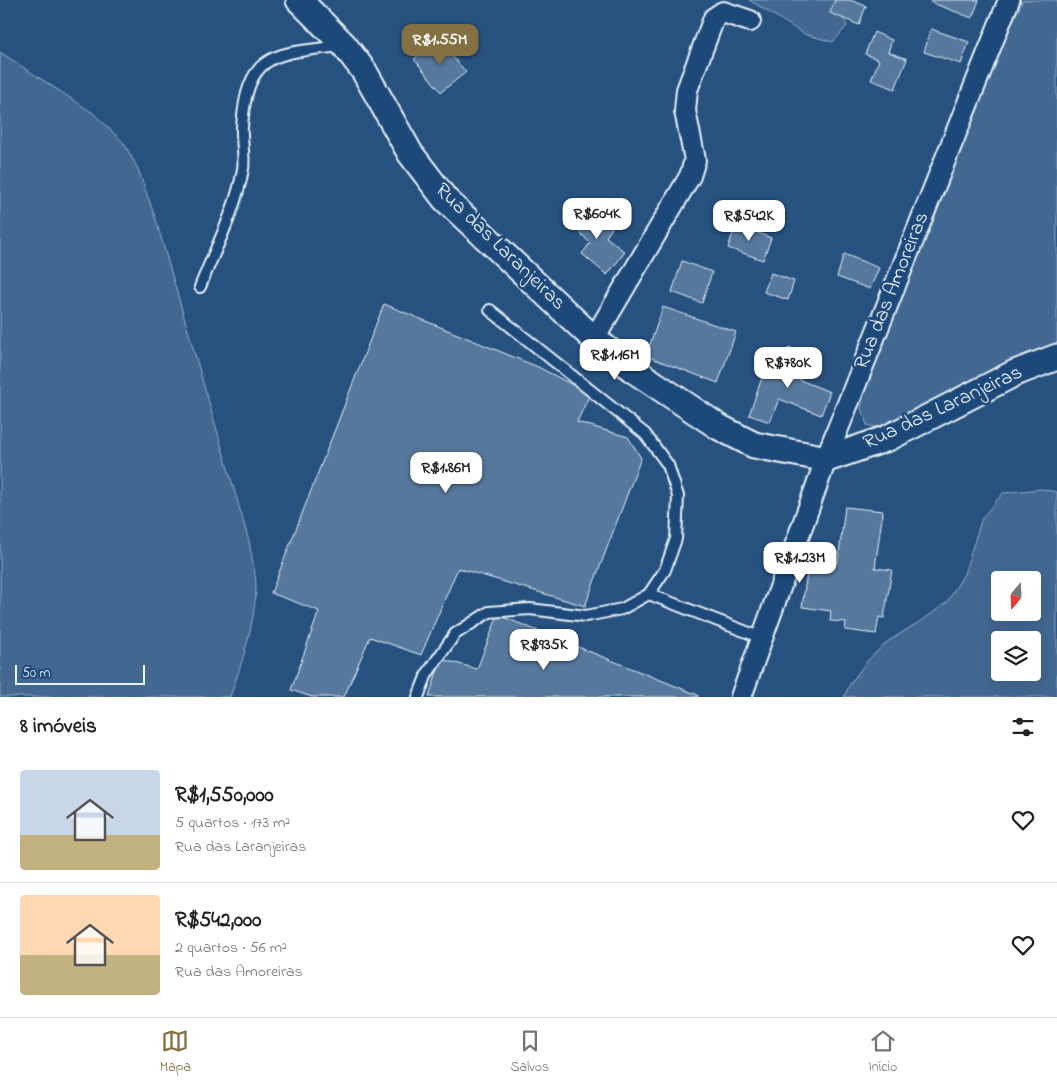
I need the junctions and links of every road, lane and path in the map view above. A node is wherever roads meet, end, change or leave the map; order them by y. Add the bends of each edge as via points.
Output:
1 (299, 0) edge
2 (1009, 0) edge
3 (750, 21) dead end
4 (344, 46) junction
5 (200, 288) dead end
6 (490, 310) dead end
7 (594, 339) junction
8 (1057, 357) edge
9 (827, 459) junction
10 (649, 594) junction
11 (762, 638) junction
12 (418, 697) edge
13 (741, 697) edge

1 - 4 street, Rua das Laranjeiras
2 - 9 street, Rua das Amoreiras
3 - 7 street via 723,12 714,18 687,90 685,111 695,160 690,176
4 - 5 lane via 286,53 268,60 255,71 245,96 243,166 237,197
4 - 7 street, Rua das Laranjeiras via 364,71 410,154 445,199
6 - 10 lane via 645,434 668,465 678,496 676,539 665,570
7 - 9 street, Rua das Laranjeiras via 632,369 719,427 754,444
8 - 9 street, Rua das Laranjeiras via 1015,373 888,438
9 - 11 street, Rua das Amoreiras
10 - 11 lane
10 - 12 lane via 622,609 586,616 530,609 489,612 455,634 427,674
11 - 13 street, Rua das Amoreiras

